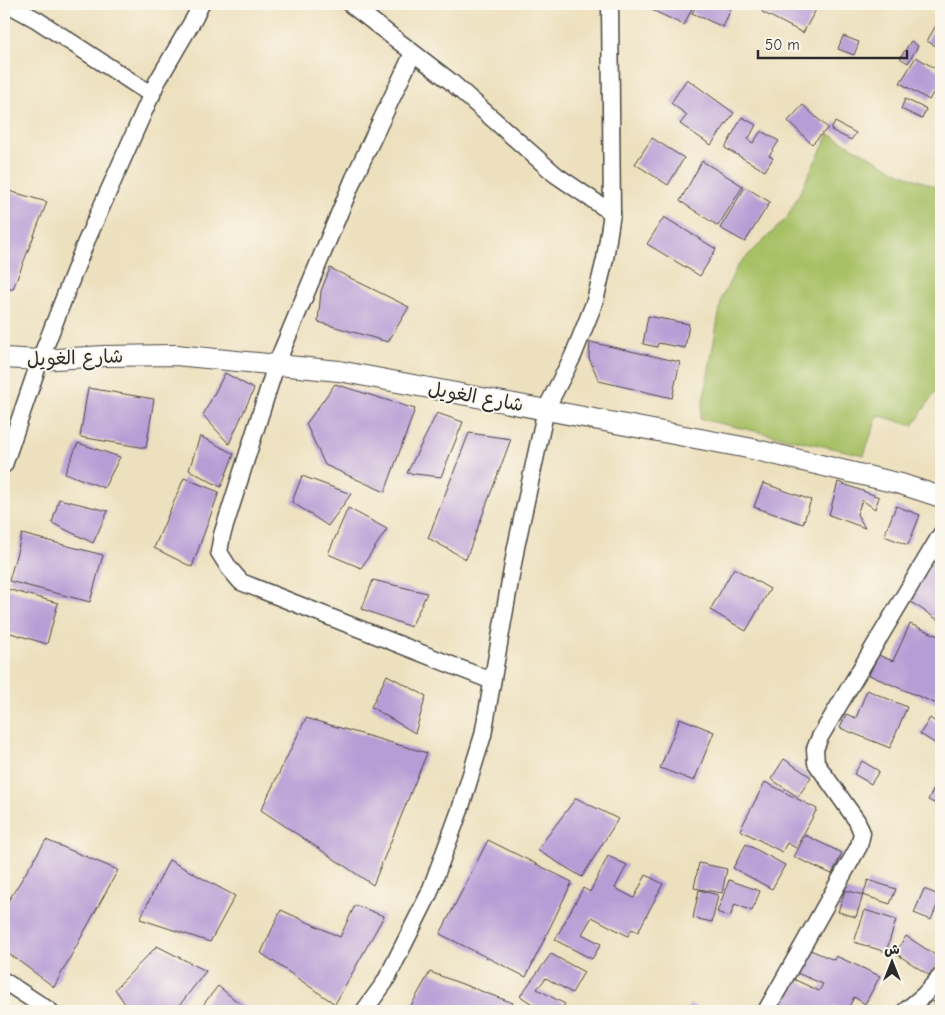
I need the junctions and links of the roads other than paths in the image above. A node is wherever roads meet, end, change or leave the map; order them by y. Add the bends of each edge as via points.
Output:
1 (8, 4) edge
2 (200, 4) edge
3 (350, 4) edge
4 (610, 4) edge
5 (413, 53) junction
6 (152, 95) junction
7 (612, 213) junction
8 (4, 358) edge
9 (40, 360) junction
10 (276, 365) junction
11 (546, 409) junction
12 (4, 465) edge
13 (941, 497) edge
14 (941, 534) edge
15 (492, 681) junction
16 (941, 976) edge
17 (4, 981) edge
18 (50, 1011) edge
19 (364, 1011) edge
20 (766, 1011) edge
21 (905, 1011) edge

1 - 6 street
2 - 6 street via 196,17
3 - 5 street
4 - 7 street
5 - 7 street via 556,175
5 - 10 street via 354,178
6 - 9 street via 85,244
7 - 11 street via 595,301 573,356
8 - 9 street, شارع الغويل
9 - 10 street, شارع الغويل via 176,355
9 - 12 street
10 - 11 street, شارع الغويل via 339,371
10 - 15 street via 222,534 220,552 229,568 241,582
11 - 13 street, شارع الغويل via 748,448 902,484
11 - 15 street via 516,547
14 - 20 street via 815,749 816,763 862,833 859,846
15 - 19 street via 483,735 429,894 385,982
16 - 21 street
17 - 18 street

